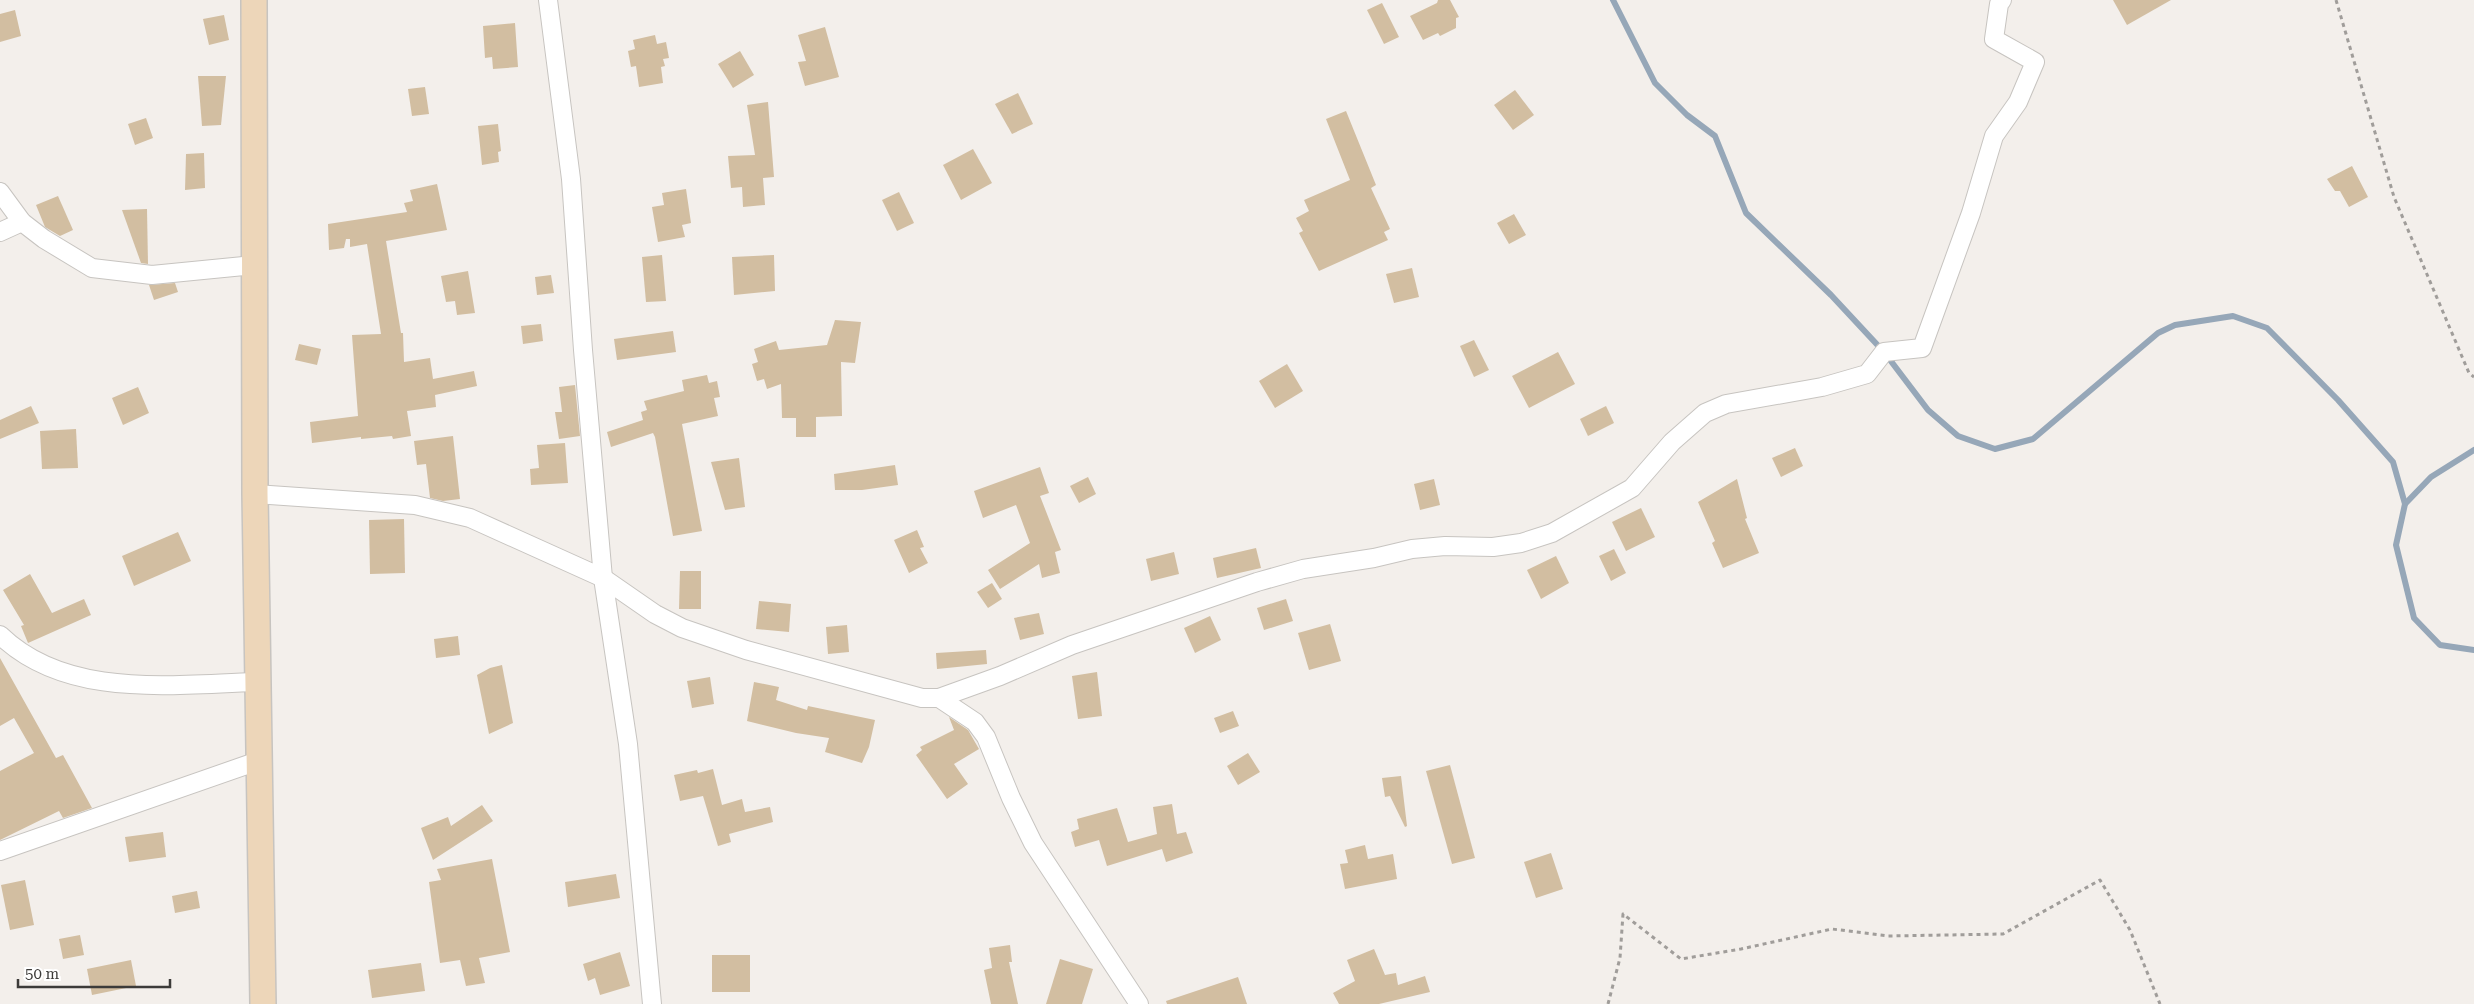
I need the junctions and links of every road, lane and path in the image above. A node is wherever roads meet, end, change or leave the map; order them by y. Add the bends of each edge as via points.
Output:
1 (254, 0) edge
2 (548, 0) edge
3 (2002, 0) edge
4 (2336, 0) edge
5 (0, 192) edge
6 (22, 222) junction
7 (0, 232) edge
8 (254, 265) junction
9 (2474, 377) edge
10 (255, 494) junction
11 (603, 578) junction
12 (0, 635) edge
13 (258, 682) junction
14 (939, 698) junction
15 (258, 762) junction
16 (0, 850) edge
17 (263, 1004) edge
18 (652, 1004) edge
19 (1140, 1004) edge
20 (1608, 1004) edge
21 (2160, 1004) edge

1 - 8 main road
2 - 11 street via 570,179
3 - 14 street via 1994,39 2035,62 2018,102 1994,136 1971,213 1922,348 1884,352 1867,374 1726,404 1705,413 1672,442 1632,488 1552,533 1493,547 1412,548 1374,558 1303,569 1072,645
4 - 9 path via 2394,197 2469,373
5 - 6 street
6 - 7 street
6 - 8 street via 44,240 92,268 152,275
8 - 10 main road
10 - 11 street via 415,504 470,518
10 - 13 main road
11 - 14 street via 655,614 682,628 746,650 922,698
11 - 18 street via 628,744
12 - 13 street via 15,650 61,672 108,683
13 - 15 main road
14 - 19 street via 975,722 986,737 1033,843
15 - 16 street
15 - 17 main road
20 - 21 path via 1620,958 1623,914 1681,959 1832,929 1888,936 2003,934 2100,880 2130,930

